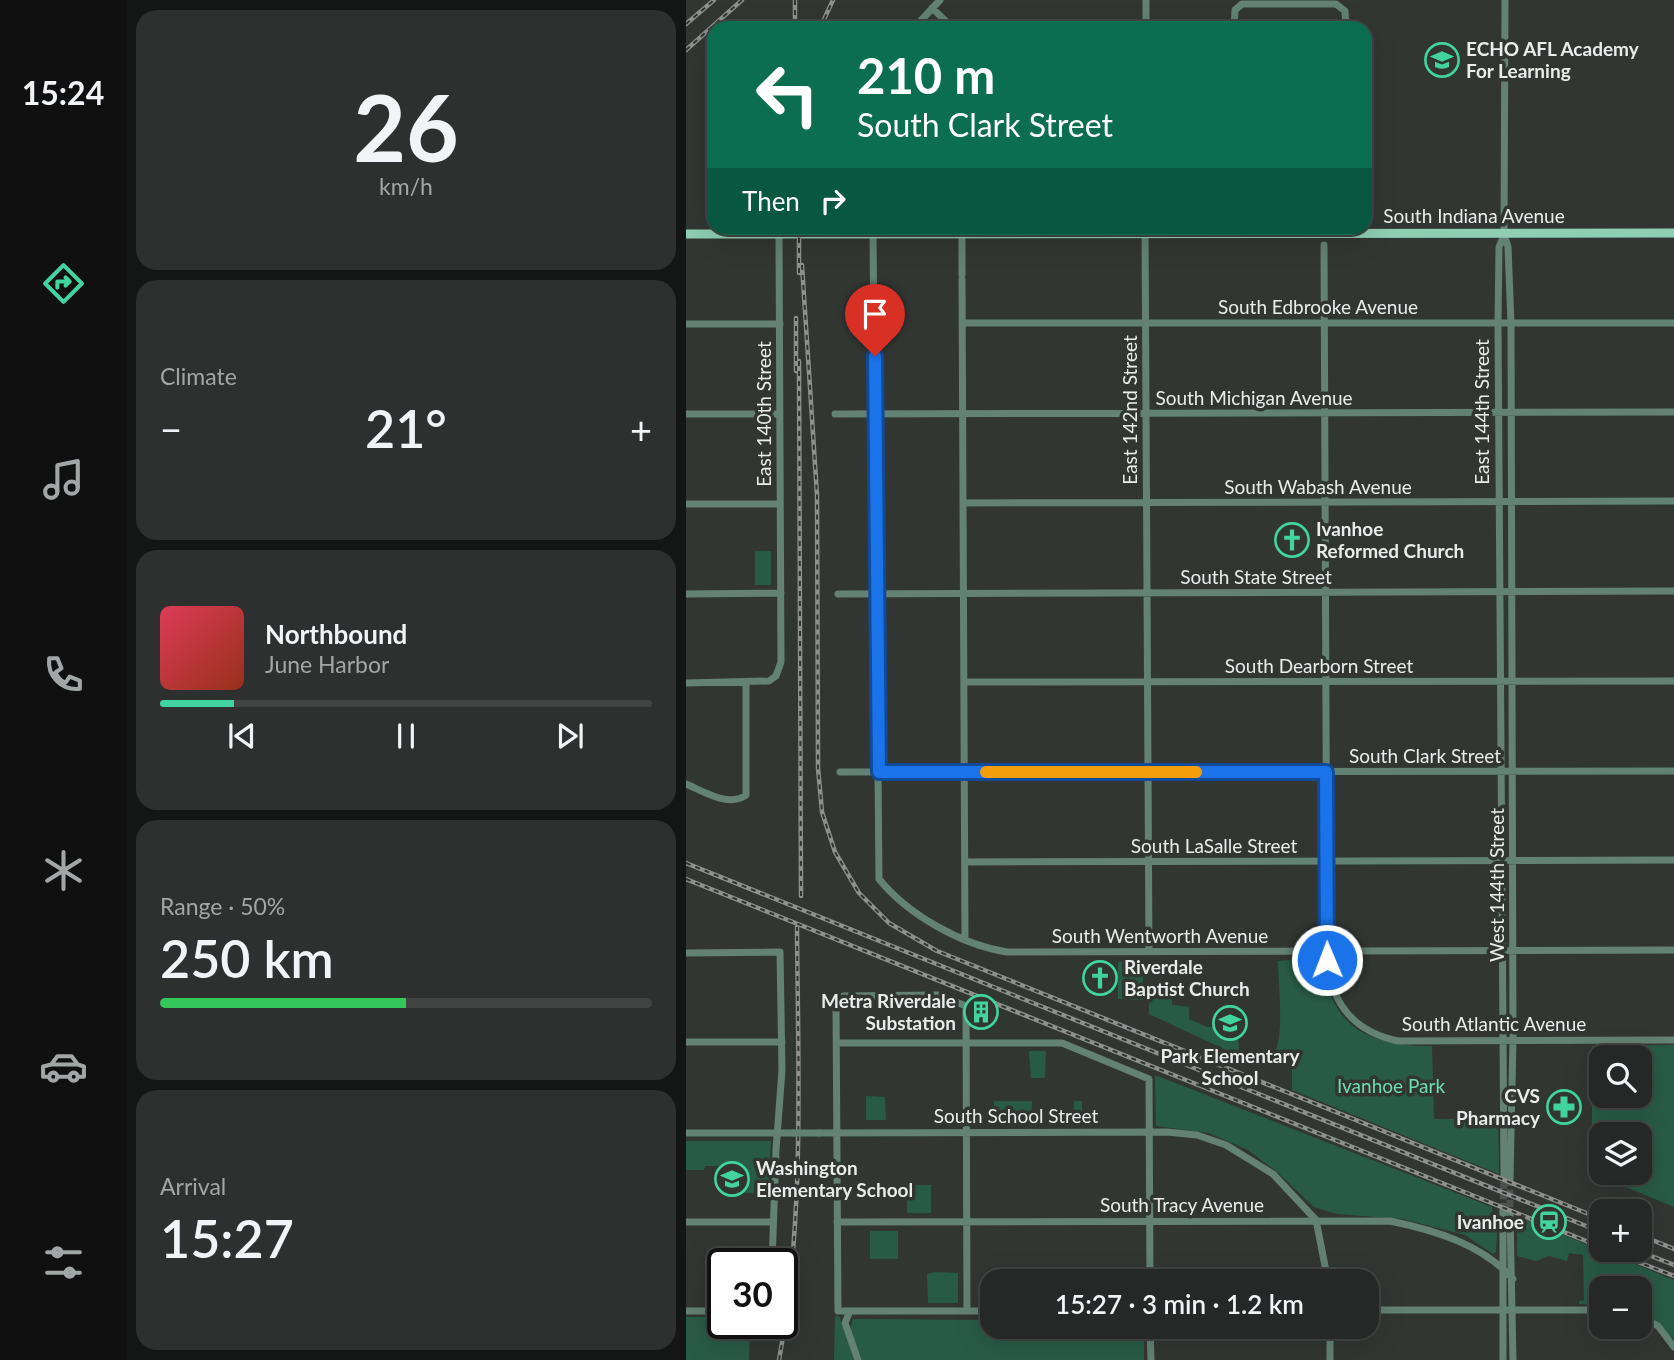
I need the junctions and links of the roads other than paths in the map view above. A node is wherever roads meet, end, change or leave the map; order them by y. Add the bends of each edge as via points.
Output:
1 (940, 0) edge
2 (1146, 0) edge
3 (1505, 0) edge
4 (932, 8) junction
5 (920, 21) edge
6 (946, 21) edge
7 (1146, 21) edge
8 (1235, 21) edge
9 (1345, 21) edge
10 (1372, 232) edge
11 (1674, 233) edge
12 (686, 234) edge
13 (707, 234) edge
14 (1504, 234) junction
15 (779, 235) edge
16 (878, 235) edge
17 (962, 235) edge
18 (1145, 235) edge
19 (1324, 245) dead end
20 (962, 323) junction
21 (1145, 323) junction
22 (1324, 323) junction
23 (1497, 323) junction
24 (1511, 323) junction
25 (1674, 323) edge
26 (686, 324) edge
27 (780, 324) junction
28 (1674, 412) edge
29 (1325, 413) junction
30 (1498, 413) junction
31 (1511, 413) junction
32 (686, 414) edge
33 (780, 414) junction
34 (835, 414) dead end
35 (876, 414) junction
36 (962, 414) junction
37 (1146, 414) junction
38 (1674, 501) edge
39 (1325, 502) junction
40 (1499, 502) junction
41 (1511, 502) junction
42 (963, 503) junction
43 (1146, 503) junction
44 (686, 504) edge
45 (780, 504) junction
46 (1674, 591) edge
47 (1325, 592) junction
48 (1500, 592) junction
49 (1511, 592) junction
50 (781, 593) junction
51 (963, 593) junction
52 (1146, 593) junction
53 (686, 594) edge
54 (838, 594) dead end
55 (877, 594) junction
56 (1325, 681) junction
57 (1500, 681) junction
58 (1512, 681) junction
59 (1674, 681) edge
60 (964, 682) junction
61 (1147, 682) junction
62 (686, 683) edge
63 (746, 683) junction
64 (1500, 771) junction
65 (1512, 771) junction
66 (1674, 771) edge
67 (840, 772) dead end
68 (879, 772) junction
69 (964, 772) junction
70 (1147, 772) junction
71 (1326, 772) junction
72 (686, 784) edge
73 (1501, 860) junction
74 (1512, 860) junction
75 (1674, 860) edge
76 (1326, 861) junction
77 (965, 862) junction
78 (1148, 862) junction
79 (965, 939) junction
80 (1674, 950) edge
81 (1149, 951) junction
82 (1327, 951) junction
83 (1502, 951) junction
84 (1513, 951) junction
85 (686, 953) edge
86 (1502, 1040) junction
87 (1513, 1040) junction
88 (1674, 1040) edge
89 (686, 1042) edge
90 (782, 1042) junction
91 (836, 1043) junction
92 (966, 1043) junction
93 (1507, 1115) junction
94 (778, 1132) junction
95 (967, 1132) junction
96 (1150, 1132) junction
97 (686, 1133) edge
98 (836, 1133) junction
99 (1507, 1178) tunnel mouth
100 (1316, 1220) junction
101 (967, 1221) junction
102 (1150, 1221) junction
103 (686, 1222) edge
104 (773, 1222) junction
105 (837, 1222) junction
106 (772, 1248) edge
107 (1503, 1268) junction
108 (1150, 1269) edge
109 (1326, 1269) edge
110 (1513, 1279) junction
111 (1379, 1310) edge
112 (1503, 1310) junction
113 (1513, 1310) junction
114 (1589, 1310) edge
115 (686, 1311) edge
116 (707, 1311) edge
117 (850, 1311) junction
118 (967, 1311) junction
119 (980, 1311) edge
120 (1652, 1323) edge
121 (1150, 1339) edge
122 (1330, 1339) edge
123 (1674, 1347) edge
124 (858, 1360) edge
125 (1151, 1360) edge
126 (1330, 1360) edge
127 (1503, 1360) edge
128 (1513, 1360) edge

1 - 4 street
2 - 7 street
3 - 14 street, East 144th Street
4 - 5 street
4 - 6 street
8 - 9 street via 1236,8 1242,4 1336,4 1343,7
10 - 14 main road, South Indiana Avenue
11 - 14 main road, South Indiana Avenue
12 - 13 main road, South Indiana Avenue
14 - 23 street, East 144th Street via 1499,247
14 - 24 street, East 144th Street
15 - 27 street, East 140th Street
16 - 35 street
17 - 20 street
18 - 21 street, East 142nd Street
19 - 22 street, South Atlantic Avenue
20 - 21 street, South Edbrooke Avenue
20 - 36 street
21 - 22 street, South Edbrooke Avenue
21 - 37 street, East 142nd Street
22 - 23 street, South Edbrooke Avenue
22 - 29 street, South Atlantic Avenue
23 - 24 street, South Edbrooke Avenue
23 - 30 street, East 144th Street
24 - 25 street, South Edbrooke Avenue
24 - 31 street, East 144th Street
26 - 27 street
27 - 33 street, East 140th Street
28 - 31 street, South Michigan Avenue
29 - 30 street, South Michigan Avenue
29 - 37 street, South Michigan Avenue
29 - 39 street, South Atlantic Avenue
30 - 31 street, South Michigan Avenue
30 - 40 street, East 144th Street
31 - 41 street, East 144th Street
32 - 33 street
33 - 45 street, East 140th Street
34 - 35 street, South Michigan Avenue
35 - 36 street, South Michigan Avenue
35 - 55 street
36 - 37 street, South Michigan Avenue
36 - 42 street
37 - 43 street, East 142nd Street
38 - 41 street, South Wabash Avenue
39 - 40 street, South Wabash Avenue
39 - 43 street, South Wabash Avenue
39 - 47 street, South Atlantic Avenue
40 - 41 street, South Wabash Avenue
40 - 48 street, East 144th Street
41 - 49 street, East 144th Street
42 - 43 street, South Wabash Avenue
42 - 51 street
43 - 52 street, East 142nd Street
44 - 45 street
45 - 50 street, East 140th Street
46 - 49 street, South State Street
47 - 48 street, South State Street
47 - 52 street, South State Street
47 - 56 street, South Atlantic Avenue
48 - 49 street, South State Street
48 - 57 street, West 144th Street
49 - 58 street, West 144th Street
50 - 53 street
50 - 63 street, East 140th Street via 782,653 776,676
51 - 52 street, South State Street
51 - 55 street, South State Street
51 - 60 street
52 - 61 street, East 142nd Street
54 - 55 street, South State Street
55 - 68 street
56 - 57 street, South Dearborn Street
56 - 61 street, South Dearborn Street
56 - 71 street, South Atlantic Avenue
57 - 58 street, South Dearborn Street
57 - 64 street, West 144th Street
58 - 59 street, South Dearborn Street
58 - 65 street, West 144th Street
60 - 61 street, South Dearborn Street
60 - 69 street
61 - 70 street, East 142nd Street
62 - 63 street
63 - 72 street via 747,789 740,799 727,800
64 - 65 street, South Clark Street
64 - 71 street, South Clark Street
64 - 73 street, West 144th Street
65 - 66 street, South Clark Street
65 - 74 street, West 144th Street
67 - 68 street, South Clark Street
68 - 69 street, South Clark Street
68 - 79 street, South Wentworth Avenue via 879,878 919,914
69 - 70 street, South Clark Street
69 - 77 street
70 - 71 street, South Clark Street
70 - 78 street, East 142nd Street
71 - 76 street, South Atlantic Avenue
73 - 74 street, South LaSalle Street
73 - 76 street, South LaSalle Street
73 - 83 street, West 144th Street
74 - 75 street, South LaSalle Street
74 - 84 street, West 144th Street
76 - 78 street, South LaSalle Street
76 - 82 street, South Atlantic Avenue
77 - 78 street, South LaSalle Street
77 - 79 street
78 - 81 street, East 142nd Street
79 - 81 street, South Wentworth Avenue via 1007,952
80 - 84 street, South Wentworth Avenue
81 - 82 street, South Wentworth Avenue
82 - 83 street, South Wentworth Avenue
82 - 86 street, South Atlantic Avenue via 1334,994 1348,1017 1369,1032 1398,1041
83 - 84 street, South Wentworth Avenue
83 - 86 street, West 144th Street
84 - 87 street, West 144th Street
85 - 90 street via 780,953
86 - 87 street, South Atlantic Avenue
86 - 93 street, West 144th Street
87 - 88 street, South Atlantic Avenue
87 - 93 street, West 144th Street
89 - 90 street
90 - 94 street
91 - 92 street
91 - 92 street via 836,1002 843,996 938,995 966,1006
91 - 98 street
92 - 95 street
92 - 96 street via 1062,1043 1149,1079
93 - 99 street, West 144th Street
94 - 97 street, South School Street
94 - 98 street, South School Street, bridge
94 - 104 street
95 - 96 street, South School Street
95 - 98 street, South School Street
95 - 101 street
96 - 100 street, South School Street via 1197,1135 1237,1150 1273,1174
96 - 102 street
98 - 105 street
100 - 102 street, South Tracy Avenue
100 - 107 street, South Tracy Avenue via 1407,1224 1457,1240
100 - 109 street
101 - 102 street, South Tracy Avenue
101 - 105 street, South Tracy Avenue
101 - 118 street
102 - 108 street
103 - 104 street
104 - 106 street
105 - 117 street via 838,1311
107 - 110 street, South Tracy Avenue
107 - 110 street via 1507,1212
107 - 112 street
110 - 113 street
111 - 112 street
112 - 113 street
112 - 127 street
113 - 114 street
113 - 128 street
115 - 116 street
117 - 118 street
117 - 124 street via 845,1323
118 - 119 street
120 - 123 street
121 - 125 street
122 - 126 street

